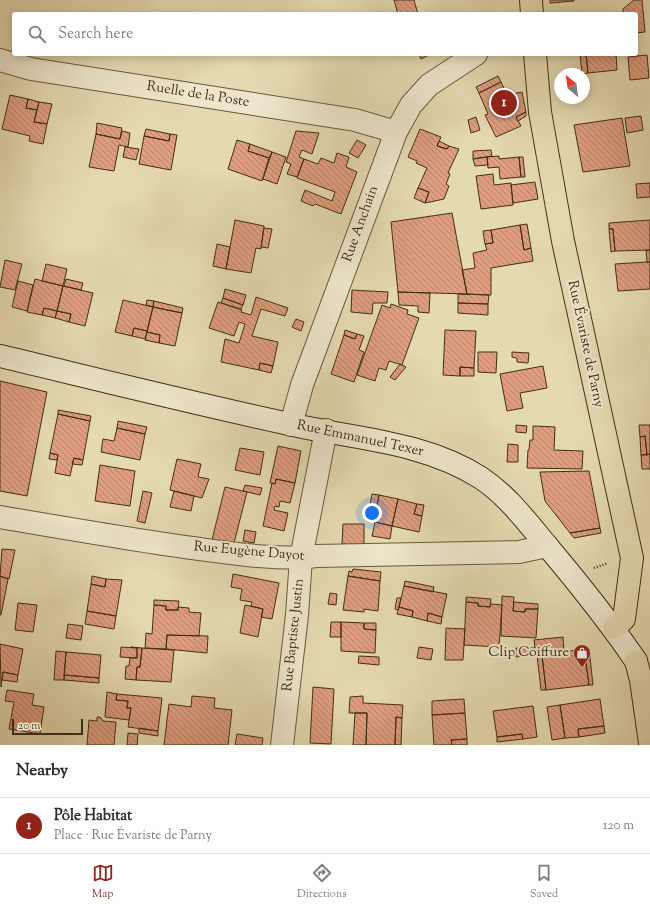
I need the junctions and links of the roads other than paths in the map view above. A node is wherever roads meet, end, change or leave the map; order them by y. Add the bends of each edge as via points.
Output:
1 (531, 0) edge
2 (532, 12) edge
3 (473, 56) edge
4 (535, 56) edge
5 (0, 60) edge
6 (396, 132) junction
7 (0, 356) edge
8 (291, 425) junction
9 (326, 430) junction
10 (0, 518) edge
11 (547, 546) junction
12 (301, 558) junction
13 (614, 628) junction
14 (643, 661) edge
15 (650, 743) edge
16 (282, 745) edge

1 - 2 main road
3 - 6 street, Rue Anchain via 429,86 410,105
4 - 13 main road, Rue Évariste de Parny via 540,112 563,241 632,558 624,619
5 - 6 street, Ruelle de la Poste via 31,69 355,120
6 - 8 street, Rue Anchain via 302,385
7 - 8 street, Rue Emmanuel Texer
8 - 9 street, Rue Emmanuel Texer
9 - 11 street, Rue Emmanuel Texer via 411,448 447,459 482,479 517,508
9 - 12 street, Rue Baptiste Justin
10 - 12 street, Rue Eugène Dayot via 214,551
11 - 12 street, Rue Eugène Dayot via 519,552
11 - 13 street, Rue Emmanuel Texer
12 - 16 street, Rue Baptiste Justin
13 - 14 street, Rue Emmanuel Texer
14 - 15 main road via 641,680

